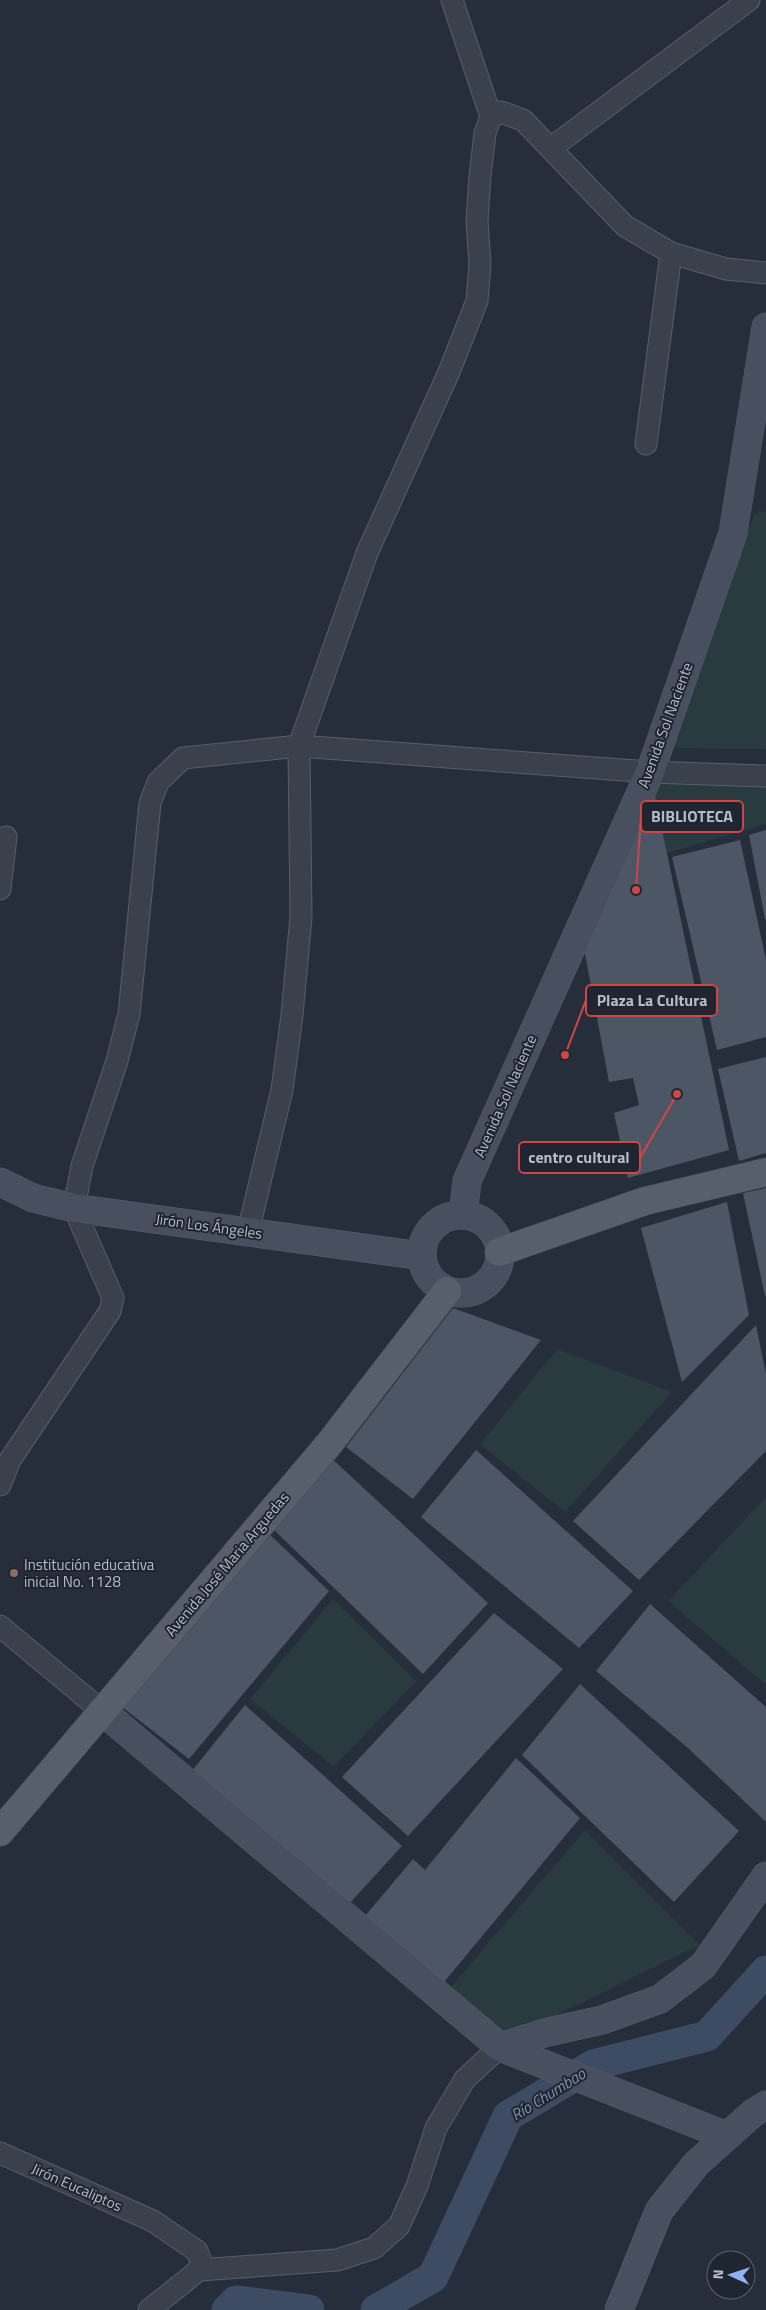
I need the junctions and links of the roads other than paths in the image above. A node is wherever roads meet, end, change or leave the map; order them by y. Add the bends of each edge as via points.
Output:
1 (452, 0) edge
2 (749, 0) edge
3 (491, 117) junction
4 (551, 148) junction
5 (671, 252) junction
6 (766, 273) edge
7 (766, 327) edge
8 (646, 444) dead end
9 (299, 746) junction
10 (650, 772) junction
11 (766, 776) edge
12 (6, 837) dead end
13 (0, 889) edge
14 (766, 1172) edge
15 (0, 1182) edge
16 (74, 1208) junction
17 (463, 1215) junction
18 (248, 1232) junction
19 (499, 1252) junction
20 (422, 1256) junction
21 (447, 1291) junction
22 (0, 1485) edge
23 (0, 1626) edge
24 (102, 1711) junction
25 (0, 1832) edge
26 (766, 1876) edge
27 (506, 2050) junction
28 (766, 2106) edge
29 (727, 2136) junction
30 (0, 2153) edge
31 (199, 2270) junction
32 (149, 2310) edge
33 (619, 2310) edge

1 - 3 street
2 - 4 street
3 - 4 street via 501,112 523,120
3 - 9 street via 485,133 480,176 477,301 455,358 367,553
4 - 5 street via 625,226
5 - 6 street via 726,269
5 - 8 street
7 - 10 street, Avenida Sol Naciente via 733,533
9 - 10 street
9 - 16 street via 183,758 158,782 150,803 129,1014 82,1166
9 - 18 street via 301,917 292,1015 282,1090
10 - 11 street
10 - 17 street, Avenida Sol Naciente via 467,1181
12 - 13 street
14 - 19 main road via 645,1201
15 - 16 street, Jirón Los Ángeles via 33,1198
16 - 18 street, Jirón Los Ángeles
16 - 22 street via 109,1286 113,1298 110,1311 10,1460
17 - 19 street via 474,1217 492,1231
17 - 20 street via 450,1217 434,1227 424,1243
18 - 20 street, Jirón Los Ángeles
19 - 21 street via 498,1265 484,1286 466,1292
20 - 21 street via 429,1277
21 - 24 main road, Avenida José Maria Arguedas via 329,1444
23 - 24 street
24 - 25 main road, Avenida José Maria Arguedas
24 - 27 street
26 - 27 street via 703,1966 660,1999 602,2020 548,2032
27 - 29 street
27 - 31 street via 465,2079 436,2128 417,2186 399,2226 374,2248 337,2260
28 - 29 street
29 - 33 street via 696,2164 659,2211
30 - 31 street, Jirón Eucaliptos via 153,2221 197,2251 201,2261
31 - 32 street

